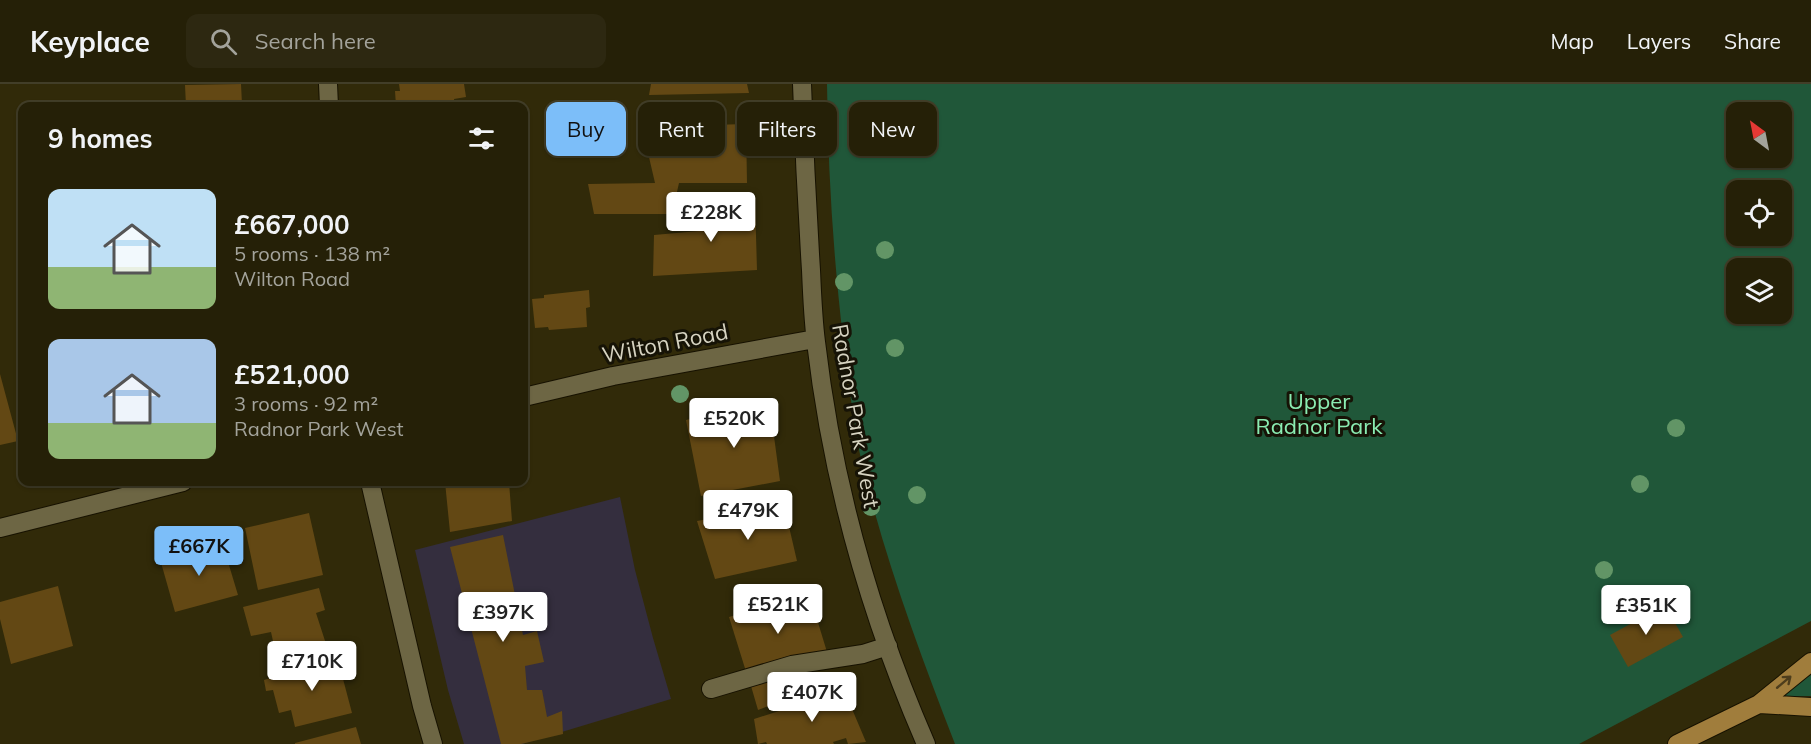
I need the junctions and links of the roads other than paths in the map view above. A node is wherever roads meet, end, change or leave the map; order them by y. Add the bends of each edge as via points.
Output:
1 (328, 84) edge
2 (802, 84) edge
3 (329, 102) edge
4 (815, 339) junction
5 (528, 396) edge
6 (167, 486) edge
7 (371, 486) edge
8 (0, 528) edge
9 (888, 646) junction
10 (1811, 662) edge
11 (711, 689) dead end
12 (1759, 704) junction
13 (1811, 707) edge
14 (433, 744) edge
15 (926, 744) edge
16 (1677, 744) edge

1 - 3 street
2 - 4 street, Radnor Park West
4 - 5 street, Wilton Road
4 - 9 street, Radnor Park West via 837,466
6 - 8 street
7 - 14 street
9 - 11 street via 792,665
9 - 15 street, Radnor Park West
12 -> 10 main road
12 - 13 main road
12 - 16 main road

